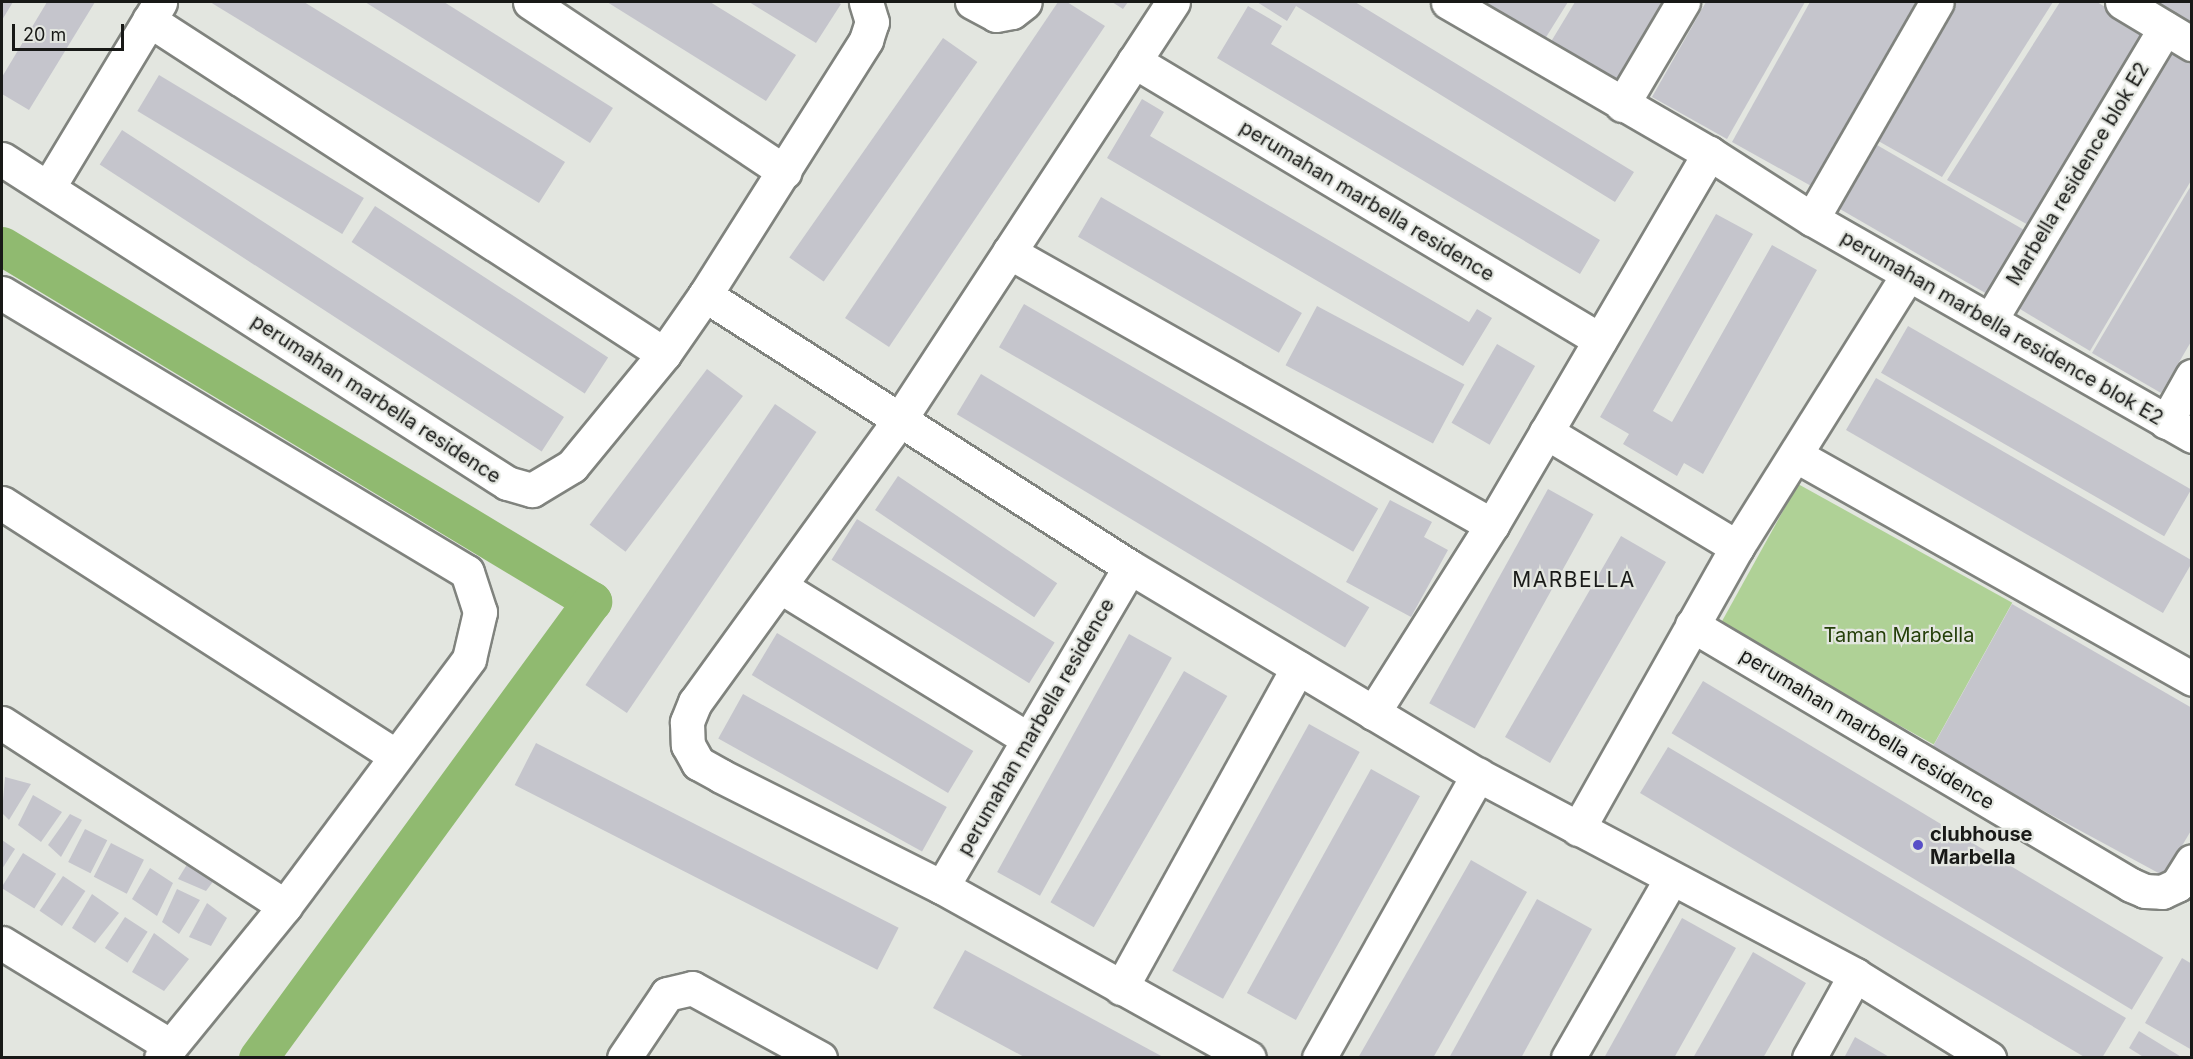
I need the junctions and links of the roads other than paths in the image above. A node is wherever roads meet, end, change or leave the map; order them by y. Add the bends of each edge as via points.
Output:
1 (530, 2) edge
2 (972, 2) edge
3 (1025, 2) edge
4 (1173, 2) edge
5 (1683, 2) edge
6 (1937, 2) edge
7 (2122, 2) edge
8 (868, 4) edge
9 (1456, 4) edge
10 (155, 11) edge
11 (2178, 36) edge
12 (1134, 61) junction
13 (1622, 105) junction
14 (1709, 153) junction
15 (2, 159) edge
16 (785, 172) junction
17 (48, 188) junction
18 (1812, 219) junction
19 (1009, 252) junction
20 (1908, 274) junction
21 (2, 293) edge
22 (705, 295) junction
23 (1991, 319) junction
24 (1600, 340) junction
25 (664, 354) junction
26 (2192, 376) edge
27 (898, 422) junction
28 (2179, 429) edge
29 (1546, 432) junction
30 (1797, 456) junction
31 (2, 503) edge
32 (1492, 525) junction
33 (1737, 547) junction
34 (1130, 567) junction
35 (781, 587) junction
36 (1692, 625) junction
37 (1298, 668) junction
38 (2192, 679) edge
39 (1373, 713) junction
40 (2, 723) edge
41 (1028, 739) junction
42 (396, 756) junction
43 (1478, 776) junction
44 (1578, 829) junction
45 (2192, 861) edge
46 (1671, 879) junction
47 (942, 887) junction
48 (285, 906) junction
49 (2, 943) edge
50 (1855, 975) junction
51 (1120, 988) junction
52 (165, 1051) edge
53 (806, 1054) edge
54 (624, 1058) edge
55 (1249, 1058) edge
56 (1319, 1058) edge
57 (1568, 1058) edge
58 (1809, 1058) edge
59 (1989, 1058) edge

1 - 16 street
2 - 3 street via 996,15 1012,12
4 - 12 street
5 - 13 street
6 - 18 street
7 - 11 street, Marbella residence blok E2
8 - 16 street, perumahan marbella residence via 872,22 866,40
9 - 13 street
10 - 17 street
10 - 25 street
11 - 23 street, Marbella residence blok E2
12 - 19 street
12 - 24 street, perumahan marbella residence
13 - 14 street
14 - 18 street
14 - 24 street
15 - 17 street, perumahan marbella residence
16 - 22 street, perumahan marbella residence
17 - 25 street, perumahan marbella residence via 507,483 532,490 572,466
18 - 20 street, perumahan marbella residence blok E2
19 - 27 street
19 - 32 street
20 - 23 street, perumahan marbella residence blok E2
20 - 30 street
21 - 42 street via 467,572 480,612 469,659
22 - 25 street, perumahan marbella residence
22 - 27 street
23 - 28 street, perumahan marbella residence blok E2
24 - 29 street
26 - 28 street
27 - 34 street
27 - 35 street
29 - 32 street
29 - 33 street
30 - 33 street
30 - 38 street
31 - 42 street
32 - 39 street
33 - 36 street
34 - 37 street
34 - 41 street, perumahan marbella residence
35 - 41 street
35 - 47 street via 695,702 687,722 688,745 698,763
36 - 44 street
36 - 45 street, perumahan marbella residence via 2131,885 2162,892 2177,885
37 - 39 street
37 - 51 street
39 - 43 street
40 - 48 street
41 - 47 street, perumahan marbella residence
42 - 48 street
43 - 44 street
43 - 56 street
44 - 46 street
46 - 50 street
46 - 57 street
47 - 51 street
48 - 52 street
49 - 52 street
50 - 58 street
50 - 59 street
51 - 55 street
53 - 54 street via 692,988 668,994

